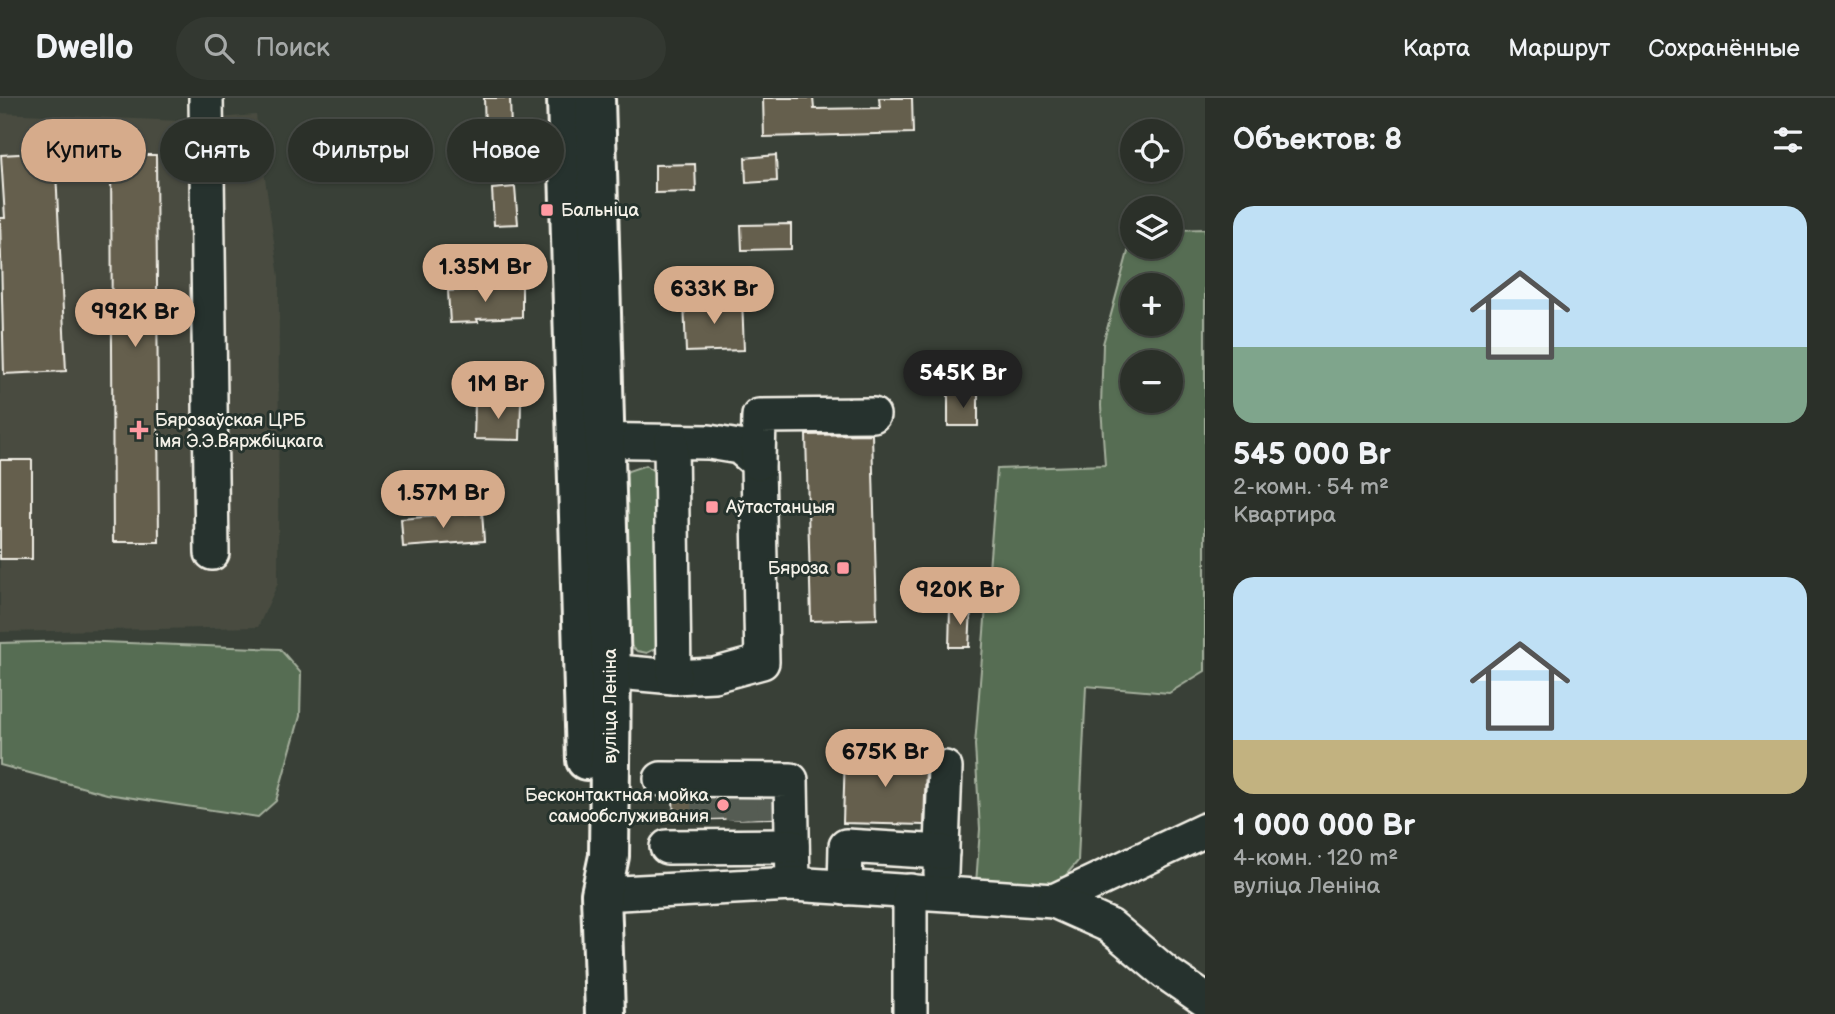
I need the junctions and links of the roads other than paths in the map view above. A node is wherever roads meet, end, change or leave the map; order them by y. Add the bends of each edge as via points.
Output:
1 (206, 98) edge
2 (567, 98) edge
3 (595, 98) edge
4 (873, 415) dead end
5 (591, 440) junction
6 (671, 442) junction
7 (758, 463) junction
8 (212, 553) dead end
9 (596, 670) junction
10 (674, 677) junction
11 (945, 768) dead end
12 (757, 812) junction
13 (1205, 830) edge
14 (942, 852) junction
15 (793, 884) junction
16 (845, 888) junction
17 (925, 892) junction
18 (601, 894) junction
19 (1054, 901) junction
20 (1205, 1000) edge
21 (605, 1014) edge
22 (910, 1014) edge

1 - 8 lane
2 - 5 main road, вуліца Леніна
3 - 5 main road, вуліца Леніна
4 - 7 lane via 759,416
5 - 6 lane
5 - 9 main road, вуліца Леніна
6 - 7 lane via 739,447
6 - 10 lane
7 - 10 lane via 762,663 715,675
9 - 10 lane
9 - 18 main road, вуліца Леніна via 589,855
11 - 14 lane
12 - 12 lane via 691,810
12 - 15 lane
13 - 19 lane
14 - 16 lane via 846,846
14 - 17 lane
15 - 16 lane
15 - 18 lane
16 - 17 lane
17 - 19 lane
17 - 22 lane
18 - 21 main road, вуліца Леніна
19 - 20 lane via 1110,926

